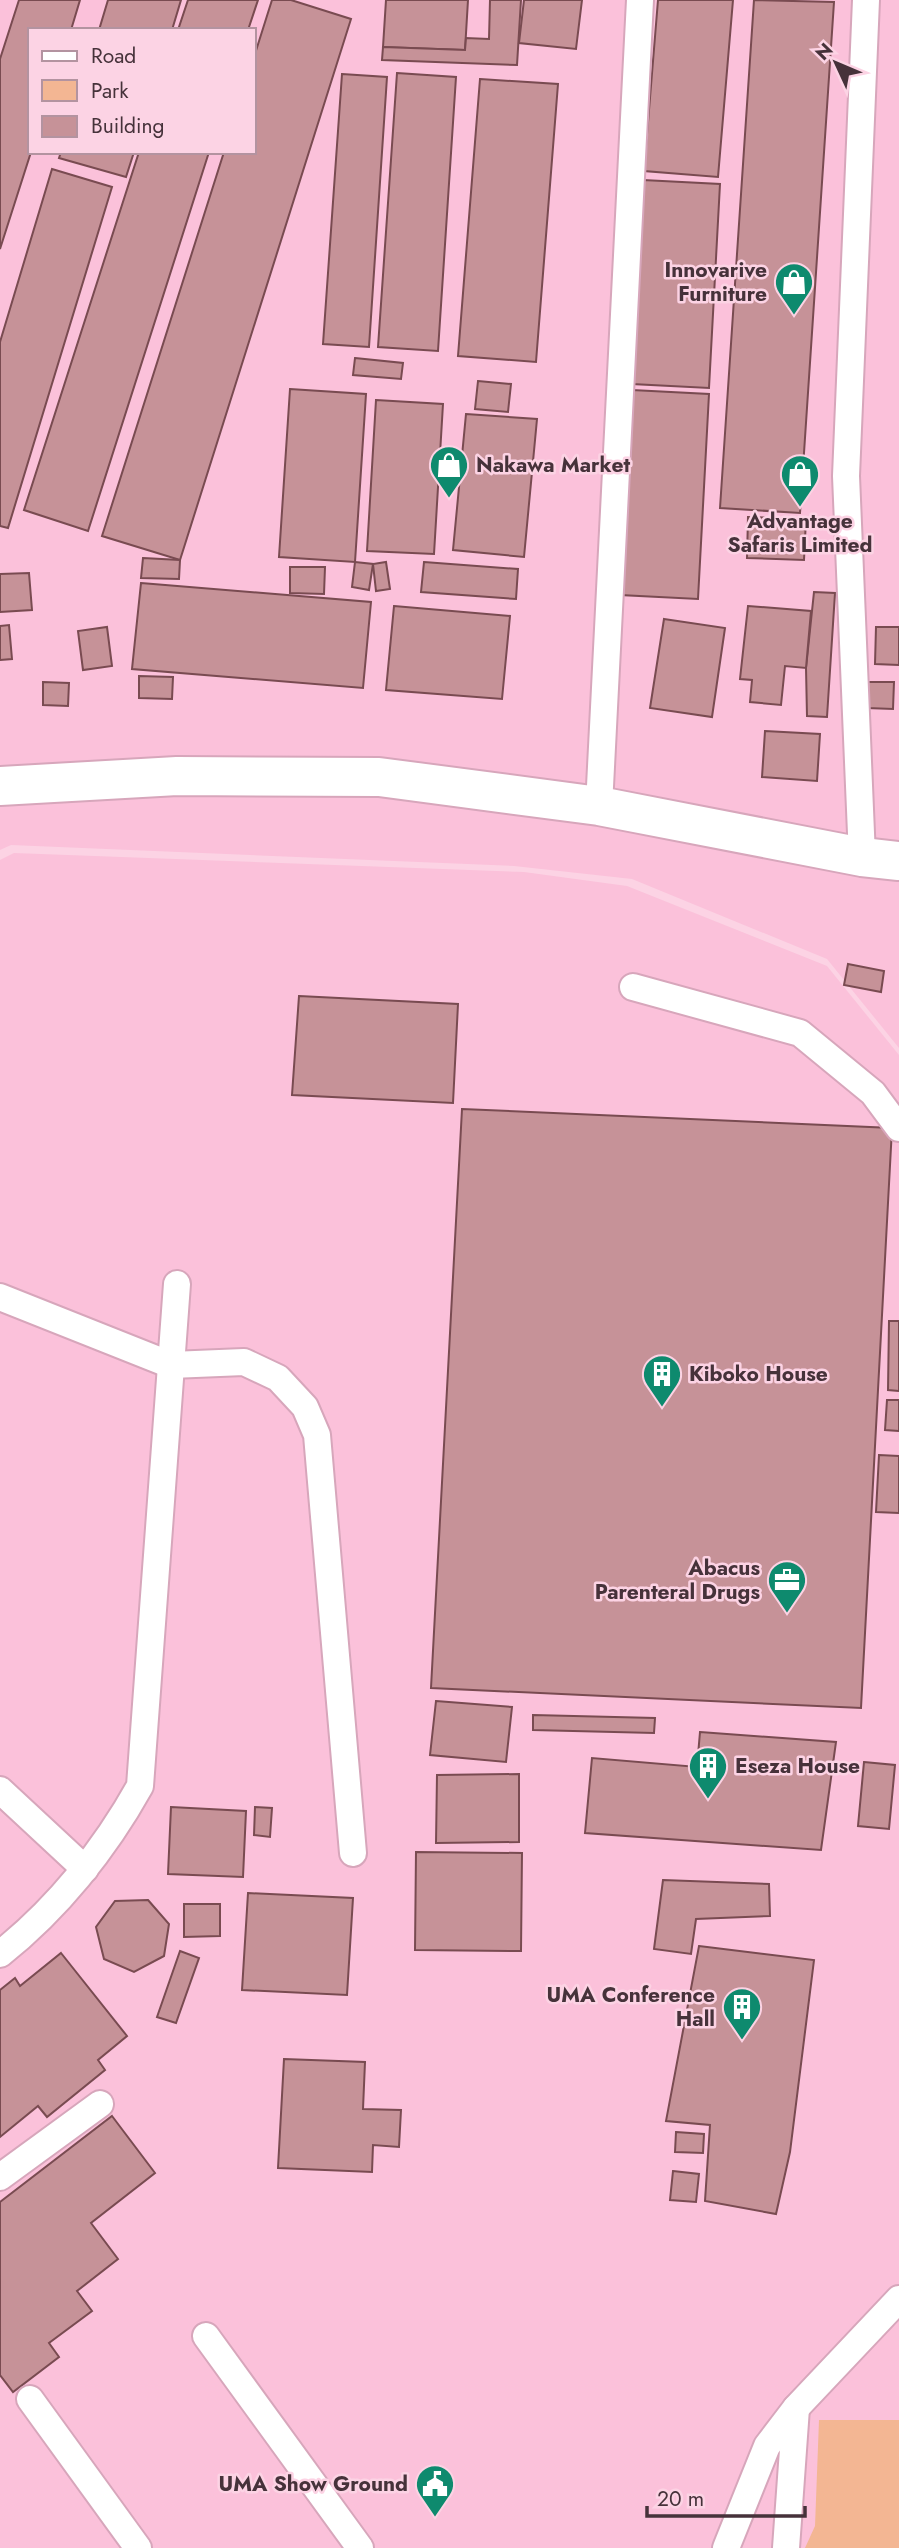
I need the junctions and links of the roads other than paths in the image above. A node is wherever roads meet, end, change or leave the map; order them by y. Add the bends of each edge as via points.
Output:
1 (640, 0) edge
2 (866, 0) edge
3 (0, 786) edge
4 (599, 806) junction
5 (881, 859) edge
6 (633, 987) dead end
7 (899, 1128) edge
8 (177, 1284) dead end
9 (0, 1297) edge
10 (171, 1365) junction
11 (0, 1790) edge
12 (353, 1853) dead end
13 (85, 1869) junction
14 (0, 1954) edge
15 (100, 2104) dead end
16 (0, 2177) edge
17 (899, 2299) edge
18 (206, 2336) dead end
19 (30, 2399) dead end
20 (796, 2408) junction
21 (138, 2548) edge
22 (360, 2548) edge
23 (726, 2548) edge
24 (786, 2548) edge

1 - 4 lane
2 - 5 lane via 846,476
3 - 4 street via 177,775 379,778
4 - 5 street
6 - 7 lane via 800,1033 873,1093
8 - 10 lane
9 - 10 lane
10 - 12 lane via 244,1362 278,1378 305,1407 317,1435
10 - 13 lane via 140,1786 114,1832
11 - 13 lane
13 - 14 lane
15 - 16 lane
17 - 20 lane
18 - 22 lane
19 - 21 lane
20 - 23 lane via 767,2445
20 - 24 lane

